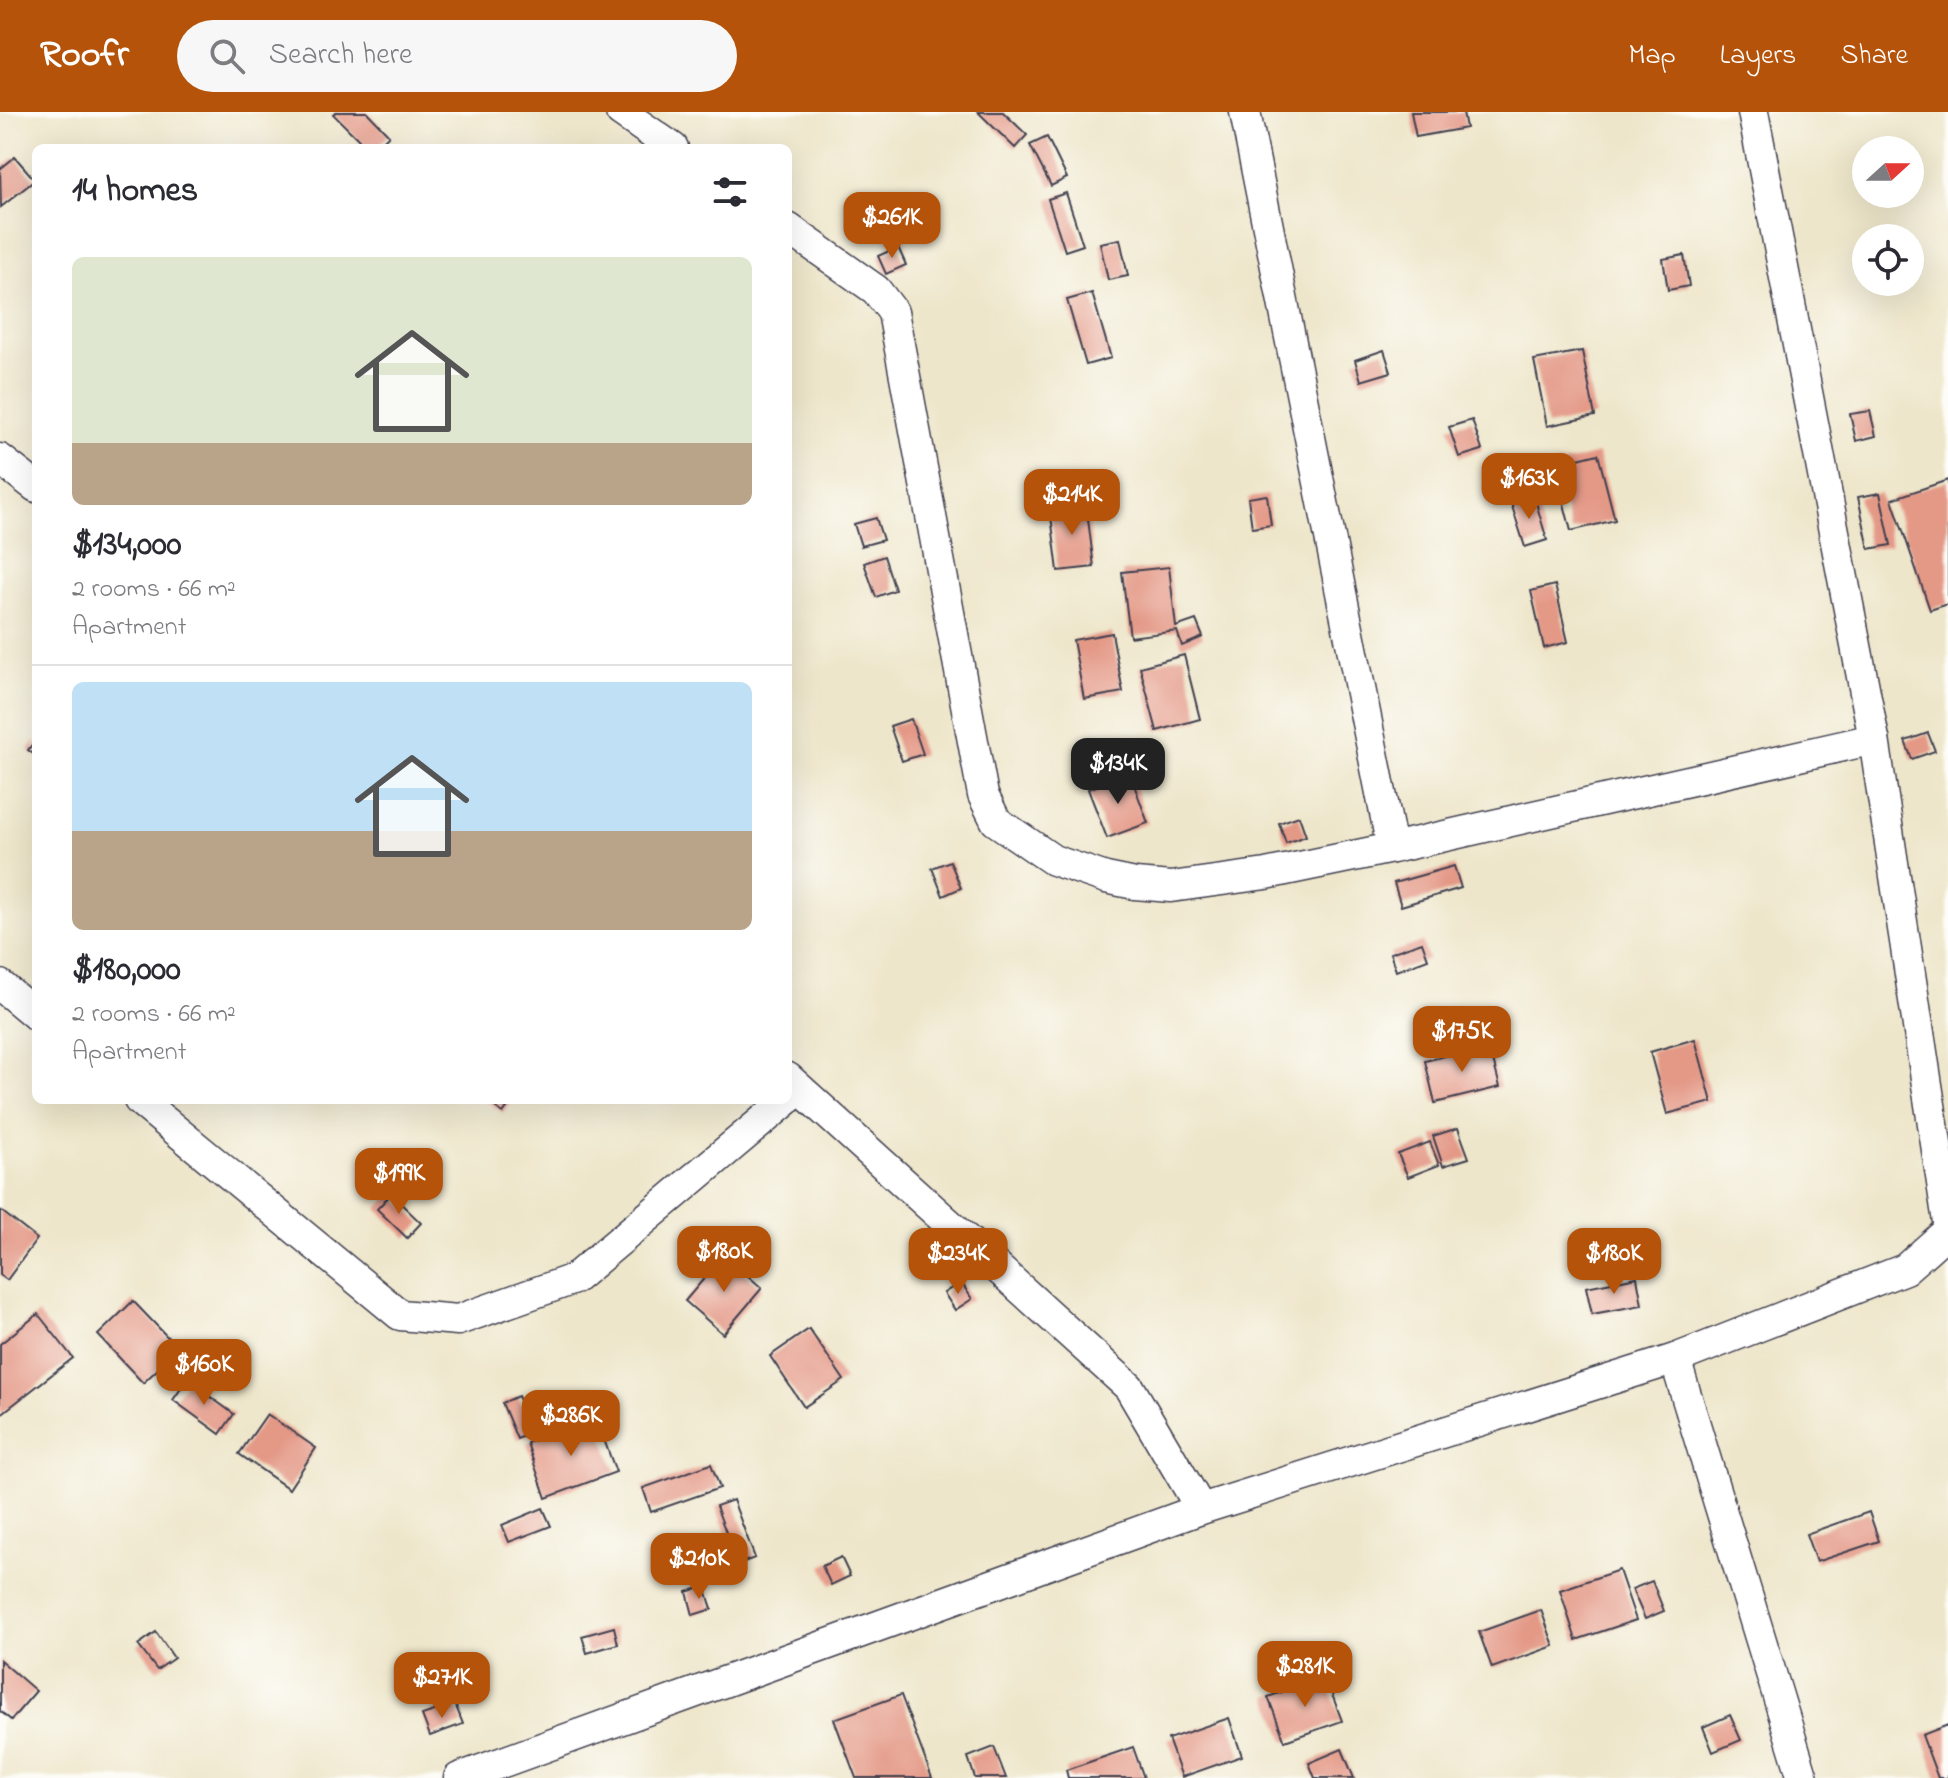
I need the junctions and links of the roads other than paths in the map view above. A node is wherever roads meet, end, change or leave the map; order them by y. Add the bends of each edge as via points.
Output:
1 (621, 112) edge
2 (1245, 112) edge
3 (1753, 112) edge
4 (667, 144) edge
5 (792, 231) edge
6 (0, 459) edge
7 (32, 484) edge
8 (1874, 739) junction
9 (1392, 848) junction
10 (0, 985) edge
11 (32, 1012) edge
12 (792, 1092) edge
13 (144, 1104) edge
14 (776, 1104) edge
15 (1948, 1222) edge
16 (1948, 1231) edge
17 (1675, 1359) junction
18 (1201, 1509) junction
19 (459, 1778) edge
20 (1803, 1778) edge

1 - 4 street
2 - 9 street
3 - 8 street
5 - 9 street via 876,290 893,312 983,795 996,821 1053,860 1106,878 1171,887
6 - 7 street
8 - 9 street
8 - 15 street
10 - 11 street
12 - 18 street via 1129,1387
13 - 14 street via 400,1315 458,1320 574,1279
16 - 17 street via 1905,1269
17 - 18 street
17 - 20 street
18 - 19 street

